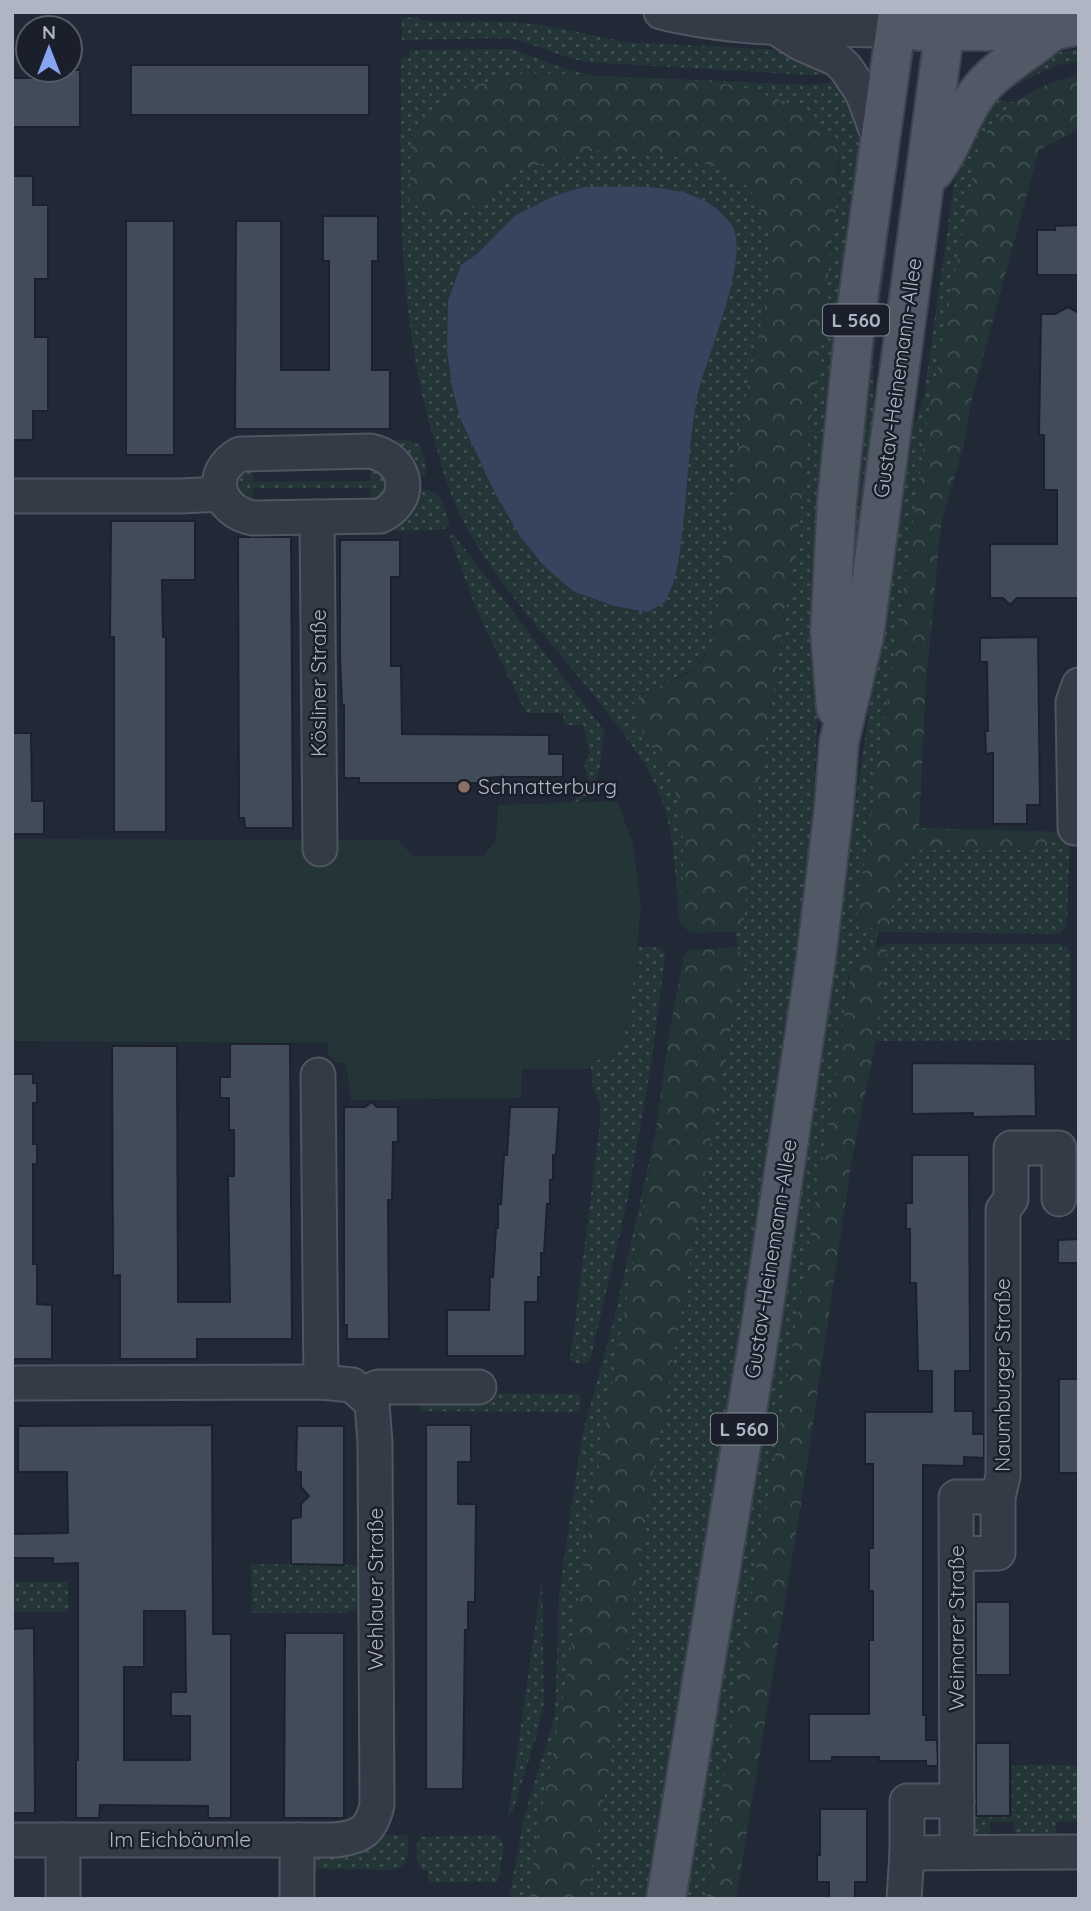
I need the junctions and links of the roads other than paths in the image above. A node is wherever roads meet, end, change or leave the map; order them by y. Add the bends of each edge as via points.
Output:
1 (662, 12) edge
2 (897, 21) edge
3 (946, 22) edge
4 (776, 27) junction
5 (1065, 28) edge
6 (880, 140) junction
7 (925, 183) junction
8 (221, 494) junction
9 (12, 496) edge
10 (317, 517) junction
11 (1079, 685) edge
12 (839, 741) junction
13 (1075, 828) dead end
14 (320, 849) dead end
15 (318, 1076) dead end
16 (1011, 1199) junction
17 (1069, 1199) edge
18 (321, 1382) junction
19 (12, 1383) edge
20 (479, 1387) dead end
21 (363, 1394) junction
22 (998, 1497) joint
23 (957, 1801) junction
24 (365, 1830) joint
25 (12, 1840) edge
26 (63, 1840) junction
27 (297, 1840) junction
28 (957, 1852) junction
29 (1079, 1852) edge
30 (907, 1853) junction
31 (63, 1899) edge
32 (297, 1899) edge
33 (666, 1899) edge
34 (904, 1899) edge

1 - 4 street via 702,22
2 - 3 main road
2 - 4 street
2 - 6 main road, Gustav-Heinemann-Allee / L 560
3 - 5 main road
3 - 7 main road, Gustav-Heinemann-Allee / L 560
4 - 6 street via 845,67 862,92
5 - 7 main road via 1000,69 982,87 944,158
6 - 12 main road, Gustav-Heinemann-Allee / L 560 via 837,501 830,632
7 - 12 main road, Gustav-Heinemann-Allee / L 560 via 864,636
8 - 9 street
8 - 10 street via 232,510 246,516
8 - 10 street via 223,468 246,452 370,451 398,468 403,481 401,495 387,513
10 - 14 street, Kösliner Straße
11 - 13 street via 1073,702
12 - 33 main road, Gustav-Heinemann-Allee / L 560 via 817,946 761,1325
15 - 18 street
16 - 17 street, Naumburger Straße
16 - 17 street, Naumburger Straße via 1011,1148 1059,1148
16 - 22 street, Naumburger Straße via 1003,1210 1003,1476
18 - 19 street
18 - 21 street via 352,1385
20 - 21 street via 378,1387
21 - 24 street, Wehlauer Straße via 372,1403 374,1415 377,1805
22 - 23 street, Weimarer Straße via 956,1497
23 - 28 street, Weimarer Straße
23 - 30 street via 907,1801
24 - 27 street, Im Eichbäumle via 354,1838
25 - 26 street, Im Eichbäumle
26 - 27 street, Im Eichbäumle
26 - 31 street
27 - 32 street
28 - 29 street
28 - 30 street
30 - 34 street

